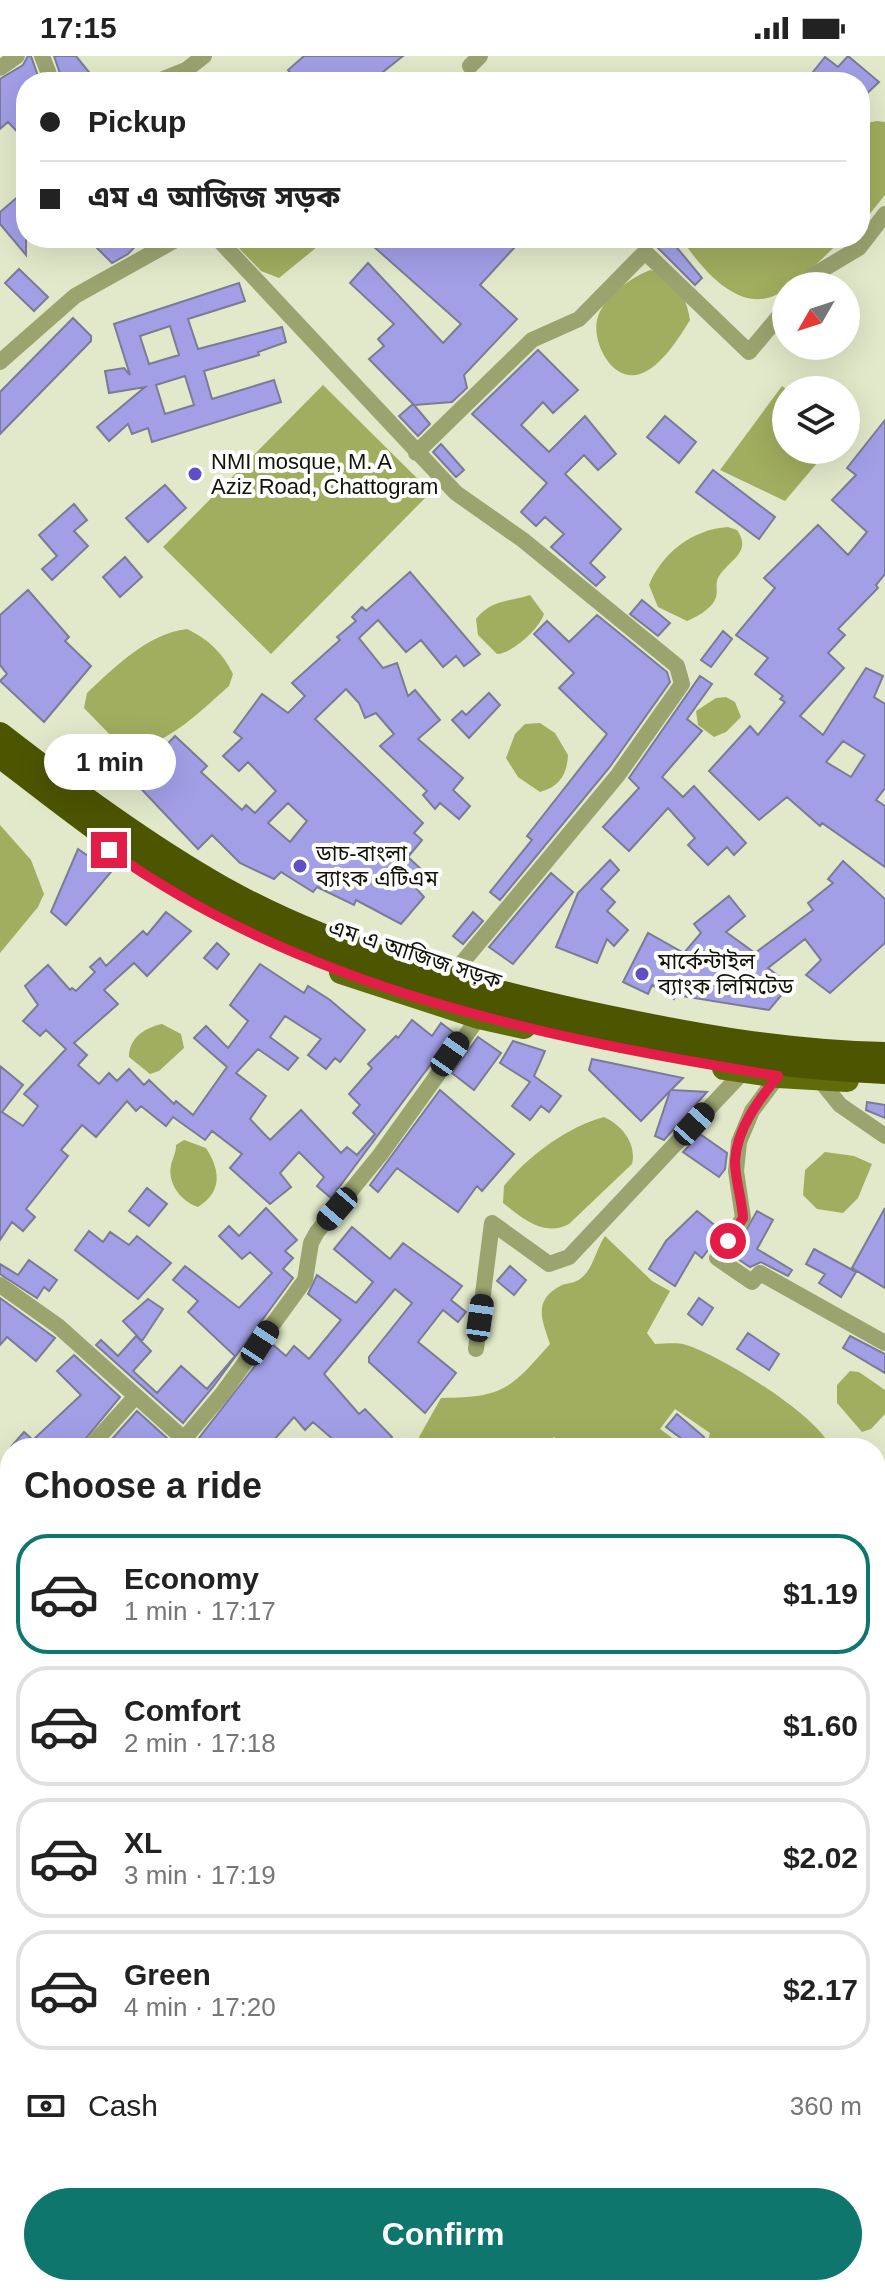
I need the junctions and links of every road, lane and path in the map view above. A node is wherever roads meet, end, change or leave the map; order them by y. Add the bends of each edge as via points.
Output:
1 (17, 56) edge
2 (204, 56) edge
3 (0, 68) edge
4 (181, 72) edge
5 (885, 214) edge
6 (870, 234) edge
7 (161, 248) edge
8 (226, 248) edge
9 (859, 248) edge
10 (819, 272) edge
11 (772, 325) edge
12 (0, 362) edge
13 (416, 453) junction
14 (0, 720) edge
15 (0, 734) edge
16 (0, 756) edge
17 (0, 769) edge
18 (456, 970) junction
19 (479, 1017) junction
20 (885, 1043) edge
21 (885, 1054) edge
22 (744, 1071) junction
23 (885, 1072) edge
24 (778, 1076) junction
25 (819, 1079) junction
26 (885, 1082) edge
27 (885, 1136) edge
28 (0, 1285) edge
29 (885, 1343) edge
30 (476, 1349) dead end
31 (136, 1396) junction
32 (98, 1438) edge
33 (182, 1438) edge
34 (193, 1438) edge

1 - 3 street
2 - 4 street
5 - 6 street
7 - 12 street via 75,296
8 - 13 street
9 - 10 street
11 - 13 street via 749,352 645,252 579,319 532,340
13 - 18 street via 456,493 523,540 682,675 682,684 618,775
14 - 18 main road, এম এ আজিজ সড়ক via 155,835 239,886 317,923
15 - 21 highway via 149,842 303,928 471,985 640,1024 814,1053
16 - 23 highway via 139,859 216,906 381,976 465,1002 694,1053 813,1069
17 - 19 main road, এম এ আজিজ সড়ক via 133,867 211,914 293,954
18 - 20 main road, এম এ আজিজ সড়ক via 728,1031
19 - 22 main road, এম এ আজিজ সড়ক
19 - 34 street via 317,1232 305,1280
22 - 24 main road, এম এ আজিজ সড়ক
22 - 30 street via 569,1257 549,1264 492,1223
24 - 25 main road, এম এ আজিজ সড়ক
24 - 29 street via 744,1126 735,1160 743,1218 717,1258 752,1282 760,1273
25 - 26 main road, এম এ আজিজ সড়ক
25 - 27 street via 840,1105
28 - 31 street via 58,1326
31 - 32 street
31 - 33 street

